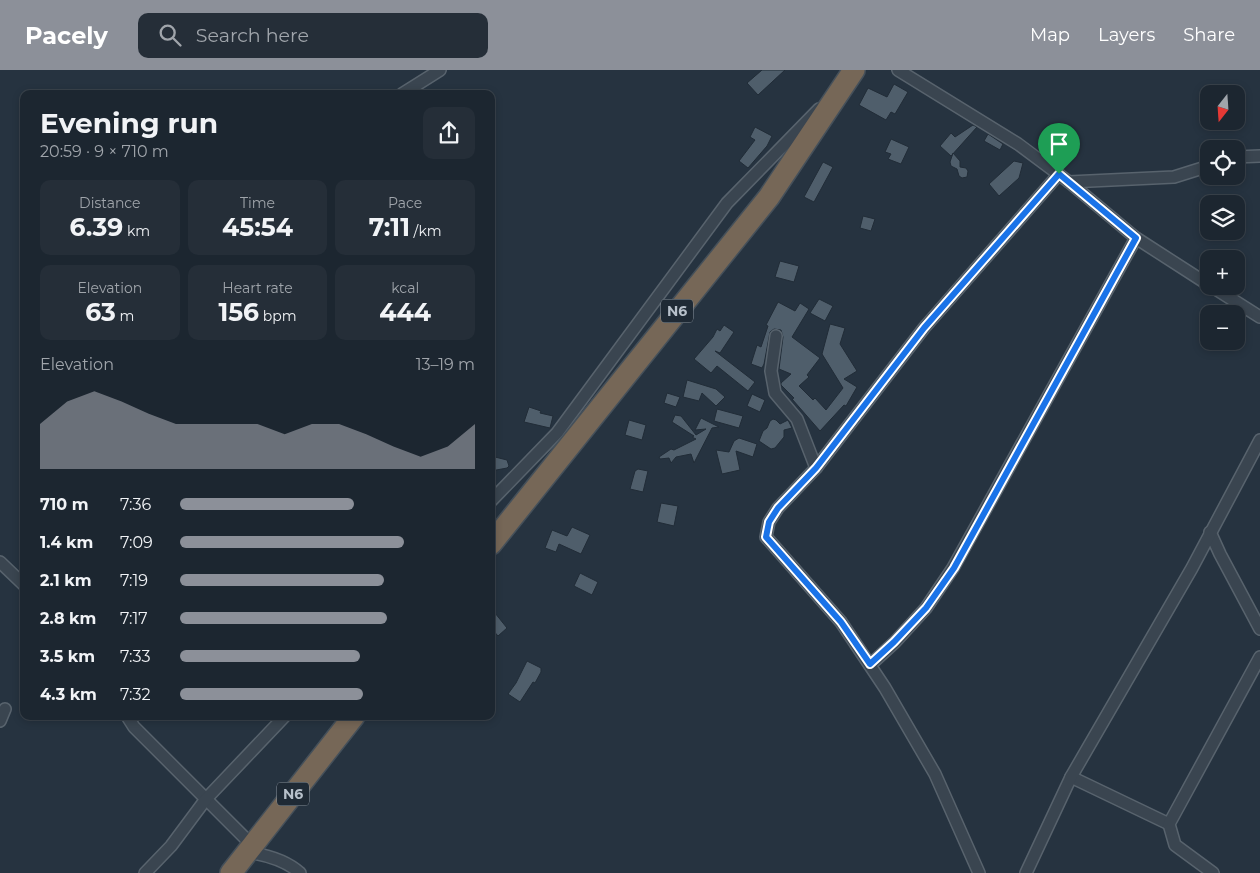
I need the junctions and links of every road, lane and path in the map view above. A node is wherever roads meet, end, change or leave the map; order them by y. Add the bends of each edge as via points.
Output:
1 (440, 70) edge
2 (898, 70) edge
3 (852, 73) edge
4 (408, 90) edge
5 (1260, 156) edge
6 (1245, 157) edge
7 (1200, 169) edge
8 (1059, 174) junction
9 (1069, 182) junction
10 (1136, 238) junction
11 (1200, 279) edge
12 (1226, 295) edge
13 (1260, 317) edge
14 (776, 336) dead end
15 (1260, 440) edge
16 (816, 468) junction
17 (495, 497) edge
18 (1210, 532) junction
19 (495, 539) edge
20 (0, 562) edge
21 (20, 581) edge
22 (1260, 629) edge
23 (1260, 657) edge
24 (870, 664) junction
25 (5, 709) dead end
26 (130, 720) edge
27 (281, 720) edge
28 (351, 720) edge
29 (0, 721) edge
30 (1071, 776) junction
31 (206, 798) junction
32 (1170, 824) junction
33 (250, 849) junction
34 (145, 873) edge
35 (231, 873) edge
36 (300, 873) edge
37 (979, 873) edge
38 (1026, 873) edge
39 (1213, 873) edge

1 - 4 street
2 - 8 street via 1018,144
3 - 17 street via 728,203 557,433
3 - 19 highway, N6 via 768,197
5 - 6 street
7 - 9 street via 1174,177
8 - 9 street
8 - 16 street via 924,328
9 - 10 street
10 - 11 street
10 - 24 street via 954,568 926,608
12 - 13 street
14 - 16 street via 771,372 775,393 797,419
15 - 18 street
16 - 24 street via 778,508 769,522 766,537 841,622
18 - 22 street
18 - 30 street
20 - 21 street
23 - 32 street
24 - 37 street via 935,774
25 - 29 street
26 - 31 street
27 - 31 street
28 - 33 highway, N6
30 - 32 street
30 - 38 street
31 - 33 street
31 - 34 street via 171,846
32 - 39 street via 1175,845
33 - 35 highway, N6
33 - 36 street via 292,865

